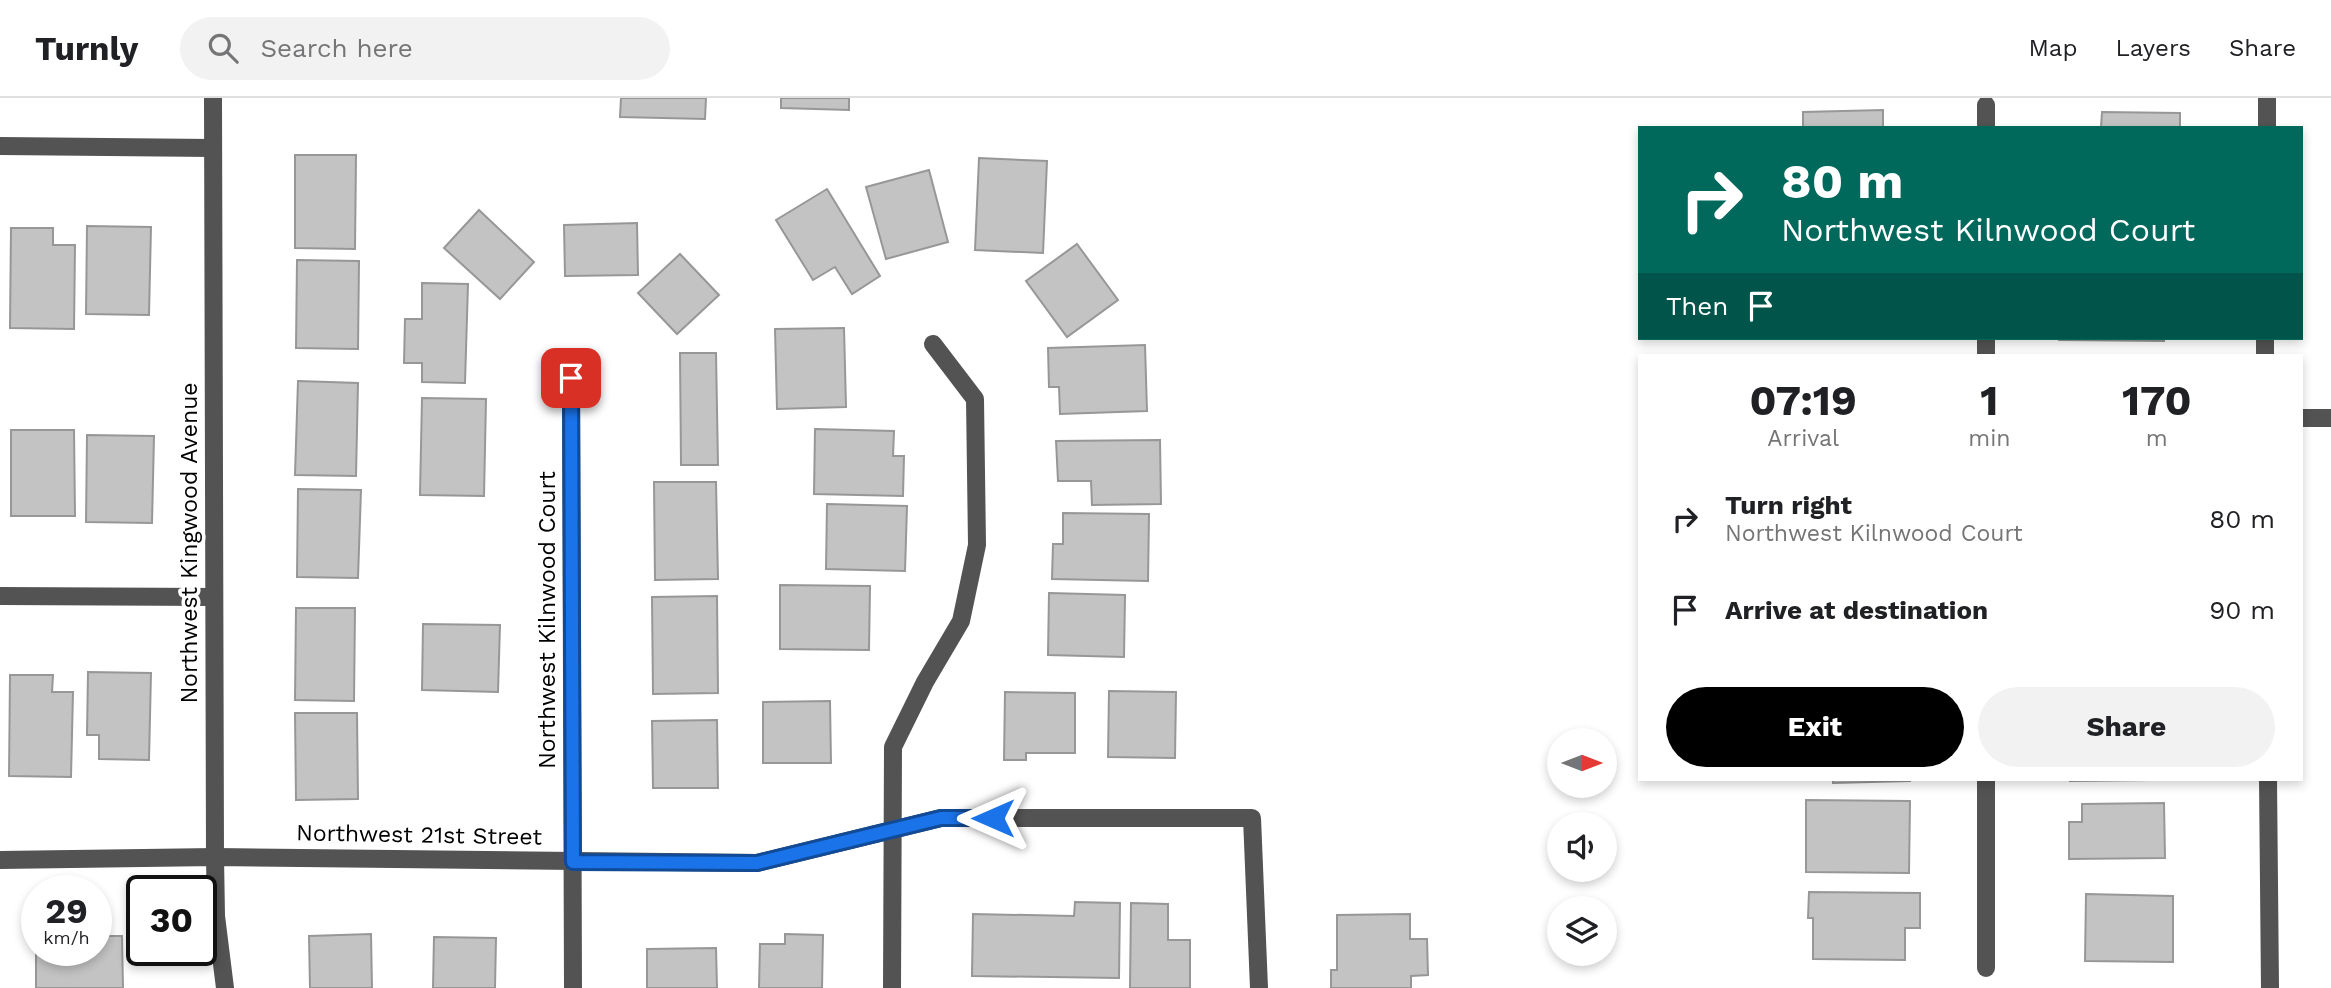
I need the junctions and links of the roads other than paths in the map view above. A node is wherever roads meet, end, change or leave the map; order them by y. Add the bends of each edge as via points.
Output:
1 (213, 98) edge
2 (2267, 98) edge
3 (1986, 105) dead end
4 (1986, 126) edge
5 (2267, 126) edge
6 (0, 146) edge
7 (213, 148) junction
8 (933, 344) dead end
9 (571, 378) dead end
10 (2303, 418) edge
11 (2331, 418) edge
12 (0, 596) edge
13 (213, 597) junction
14 (1986, 781) edge
15 (2268, 781) edge
16 (891, 831) junction
17 (215, 857) junction
18 (0, 860) edge
19 (573, 862) junction
20 (1986, 968) dead end
21 (225, 988) edge
22 (573, 988) edge
23 (892, 988) edge
24 (1259, 988) edge
25 (2270, 988) edge

1 - 7 street, Northwest Kingwood Avenue
2 - 5 street
3 - 4 street
6 - 7 street
7 - 13 street, Northwest Kingwood Avenue
8 - 16 street via 975,400 977,545 961,621 893,747
9 - 19 street, Northwest Kilnwood Court
10 - 11 street
12 - 13 street
13 - 17 street, Northwest Kingwood Avenue
14 - 20 street
15 - 25 street
16 - 19 street, Northwest 21st Street via 757,863
16 - 23 street
16 - 24 street, Northwest 21st Street via 941,818 1252,818
17 - 18 street, Northwest 21st Street
17 - 19 street, Northwest 21st Street
17 - 21 street, Northwest Kingwood Avenue
19 - 22 street, Northwest Kilnwood Court

